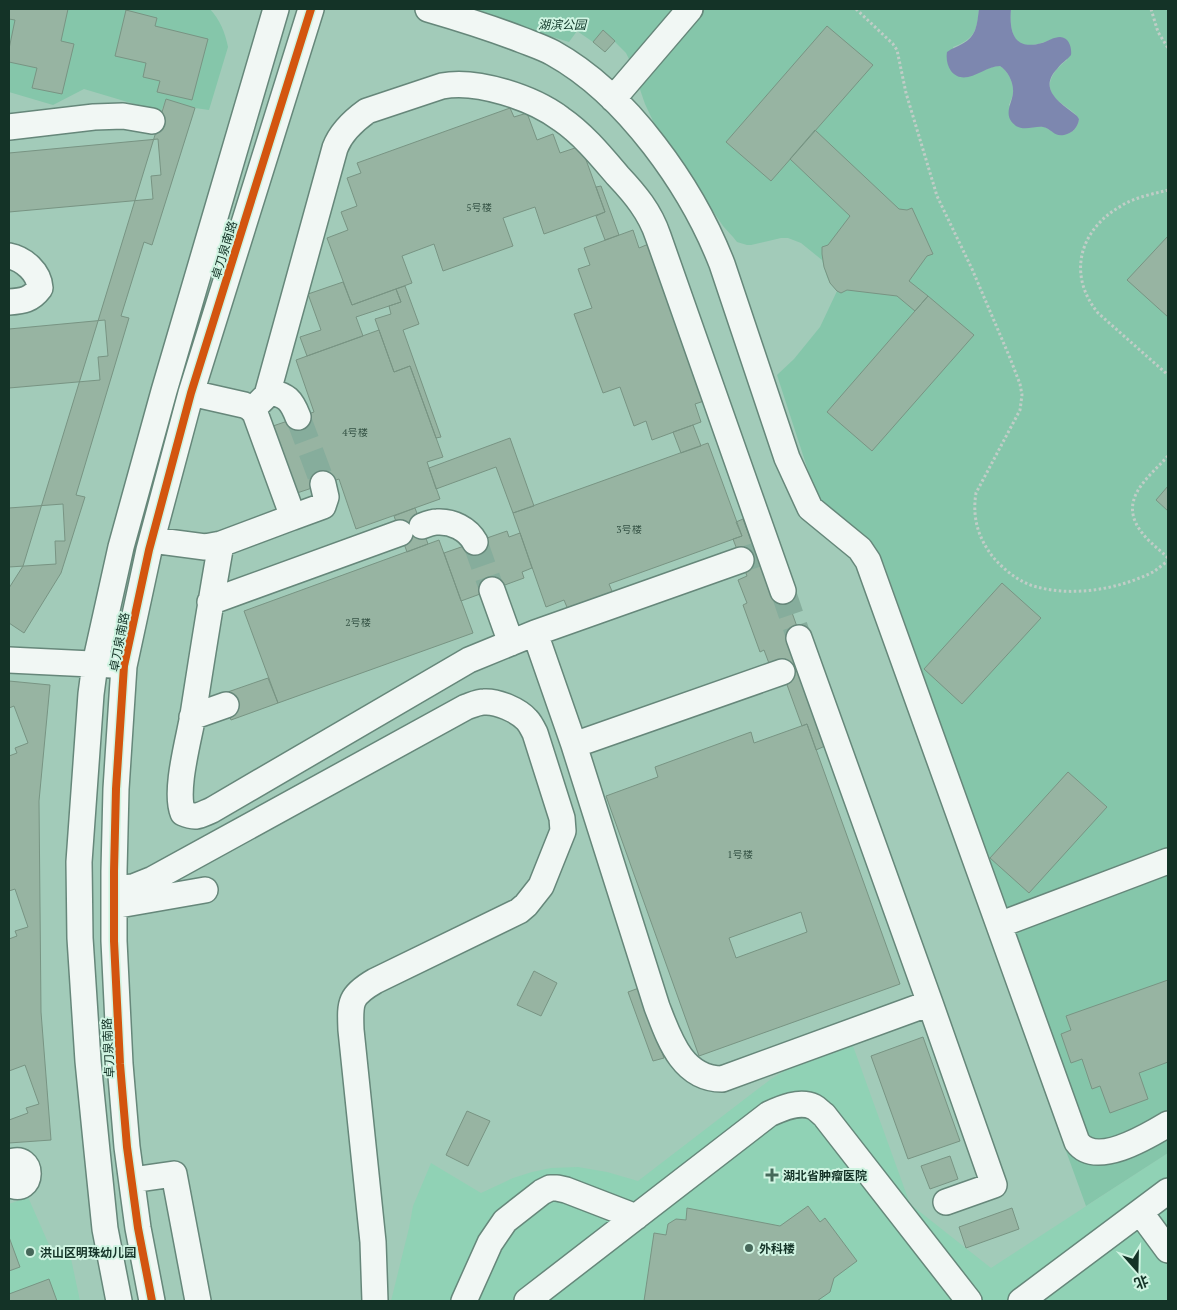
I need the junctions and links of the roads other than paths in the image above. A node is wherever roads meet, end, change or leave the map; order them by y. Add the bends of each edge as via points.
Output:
1 (276, 9) edge
2 (310, 9) edge
3 (428, 9) edge
4 (690, 9) edge
5 (613, 99) junction
6 (152, 121) dead end
7 (9, 127) edge
8 (9, 256) edge
9 (9, 302) edge
10 (269, 391) junction
11 (191, 393) junction
12 (252, 410) junction
13 (298, 417) tunnel mouth
14 (323, 484) tunnel mouth
15 (293, 517) junction
16 (152, 540) junction
17 (475, 542) tunnel mouth
18 (221, 544) junction
19 (755, 555) junction
20 (492, 590) tunnel mouth
21 (782, 591) tunnel mouth
22 (210, 602) junction
23 (534, 633) junction
24 (799, 638) tunnel mouth
25 (512, 643) junction
26 (9, 660) edge
27 (95, 664) junction
28 (124, 666) junction
29 (796, 667) junction
30 (226, 705) dead end
31 (192, 717) junction
32 (574, 745) junction
33 (1168, 860) edge
34 (205, 890) dead end
35 (114, 897) junction
36 (999, 925) junction
37 (930, 1003) junction
38 (1168, 1124) edge
39 (9, 1163) edge
40 (132, 1180) junction
41 (9, 1184) edge
42 (1168, 1192) edge
43 (946, 1202) dead end
44 (1140, 1212) junction
45 (636, 1217) junction
46 (1168, 1250) edge
47 (119, 1301) edge
48 (152, 1301) edge
49 (198, 1301) edge
50 (376, 1301) edge
51 (464, 1301) edge
52 (527, 1301) edge
53 (968, 1301) edge
54 (1021, 1301) edge

1 - 27 street, 卓刀泉南路 via 164,390 121,547
2 - 11 street, 卓刀泉南路
3 - 5 street via 551,52 591,79
4 - 5 street
5 - 36 street via 660,154 702,219 714,244 787,458 810,508 860,549 868,561
6 - 7 street via 113,116
8 - 9 street via 27,264 40,281 40,288 34,296
10 - 12 street
10 - 13 street via 288,398
10 - 19 street via 335,148 344,130 367,111 442,86 461,84 494,89 537,105 568,124 604,159 648,212
11 - 12 street via 244,405
11 - 16 street, 卓刀泉南路
12 - 15 street
14 - 15 street via 326,498 323,506
15 - 18 street
16 - 18 street via 205,547
16 - 28 street, 卓刀泉南路
17 - 22 street via 461,528 440,521
18 - 22 street
19 - 21 street
19 - 23 street
20 - 25 street
22 - 31 street
23 - 25 street
23 - 32 street
24 - 29 street
25 - 31 street via 469,660 212,810 191,817 183,813 180,806 180,783
26 - 27 street
27 - 28 street
27 - 47 street, 卓刀泉南路 via 79,862 80,938 96,1151 105,1229
28 - 35 street, 卓刀泉南路 via 116,789
29 - 32 street
29 - 37 street
30 - 31 street
32 - 37 street via 658,1007 673,1044 687,1066 699,1074 722,1079
33 - 36 street
34 - 35 street
35 - 40 street, 卓刀泉南路 via 120,1064
35 - 50 street via 466,707 486,701 518,712 528,720 562,818 563,831 541,886 519,911 363,988 351,1003
36 - 38 street via 1081,1147 1098,1151 1120,1148
37 - 43 street via 994,1185
39 - 41 street via 22,1163 29,1173 24,1184 18,1187
40 - 48 street, 卓刀泉南路
40 - 49 street via 174,1174
42 - 44 street
44 - 46 street
44 - 54 street
45 - 51 street via 566,1190 550,1188 500,1227
45 - 52 street
45 - 53 street via 769,1114 806,1104 824,1115

